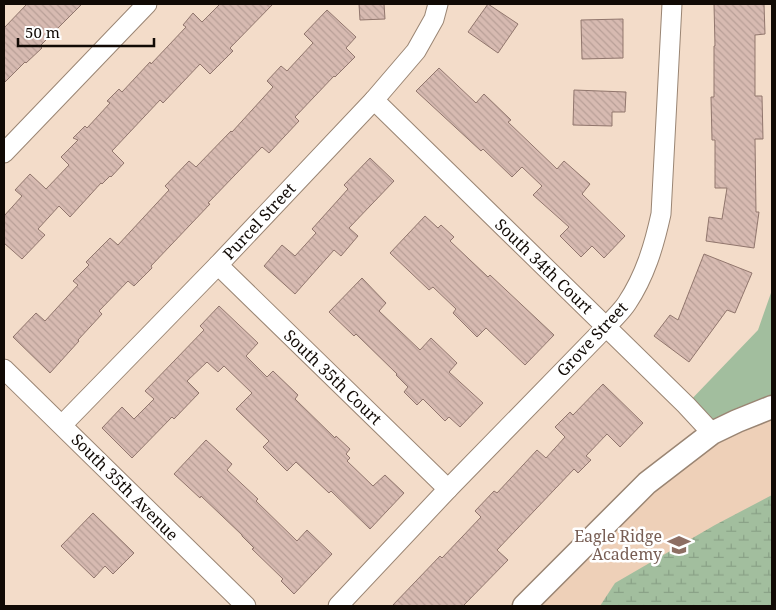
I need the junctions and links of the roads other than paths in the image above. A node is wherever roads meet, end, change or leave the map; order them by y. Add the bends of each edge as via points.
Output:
1 (147, 4) edge
2 (438, 4) edge
3 (672, 4) edge
4 (374, 100) junction
5 (4, 153) edge
6 (218, 264) junction
7 (606, 327) junction
8 (4, 369) edge
9 (772, 407) edge
10 (62, 425) junction
11 (712, 433) junction
12 (448, 489) junction
13 (246, 606) edge
14 (338, 606) edge
15 (524, 606) edge

1 - 5 street
2 - 4 street, Purcel Street via 434,19 416,51
3 - 7 street, Grove Street via 661,214 642,276 627,304
4 - 6 street, Purcel Street
4 - 7 street, South 34th Court
6 - 10 street, Purcel Street
6 - 12 street, South 35th Court
7 - 11 street, South 34th Court
7 - 12 street, Grove Street
8 - 10 street, South 35th Avenue
9 - 11 street
10 - 13 street, South 35th Avenue
11 - 15 street via 647,483
12 - 14 street

